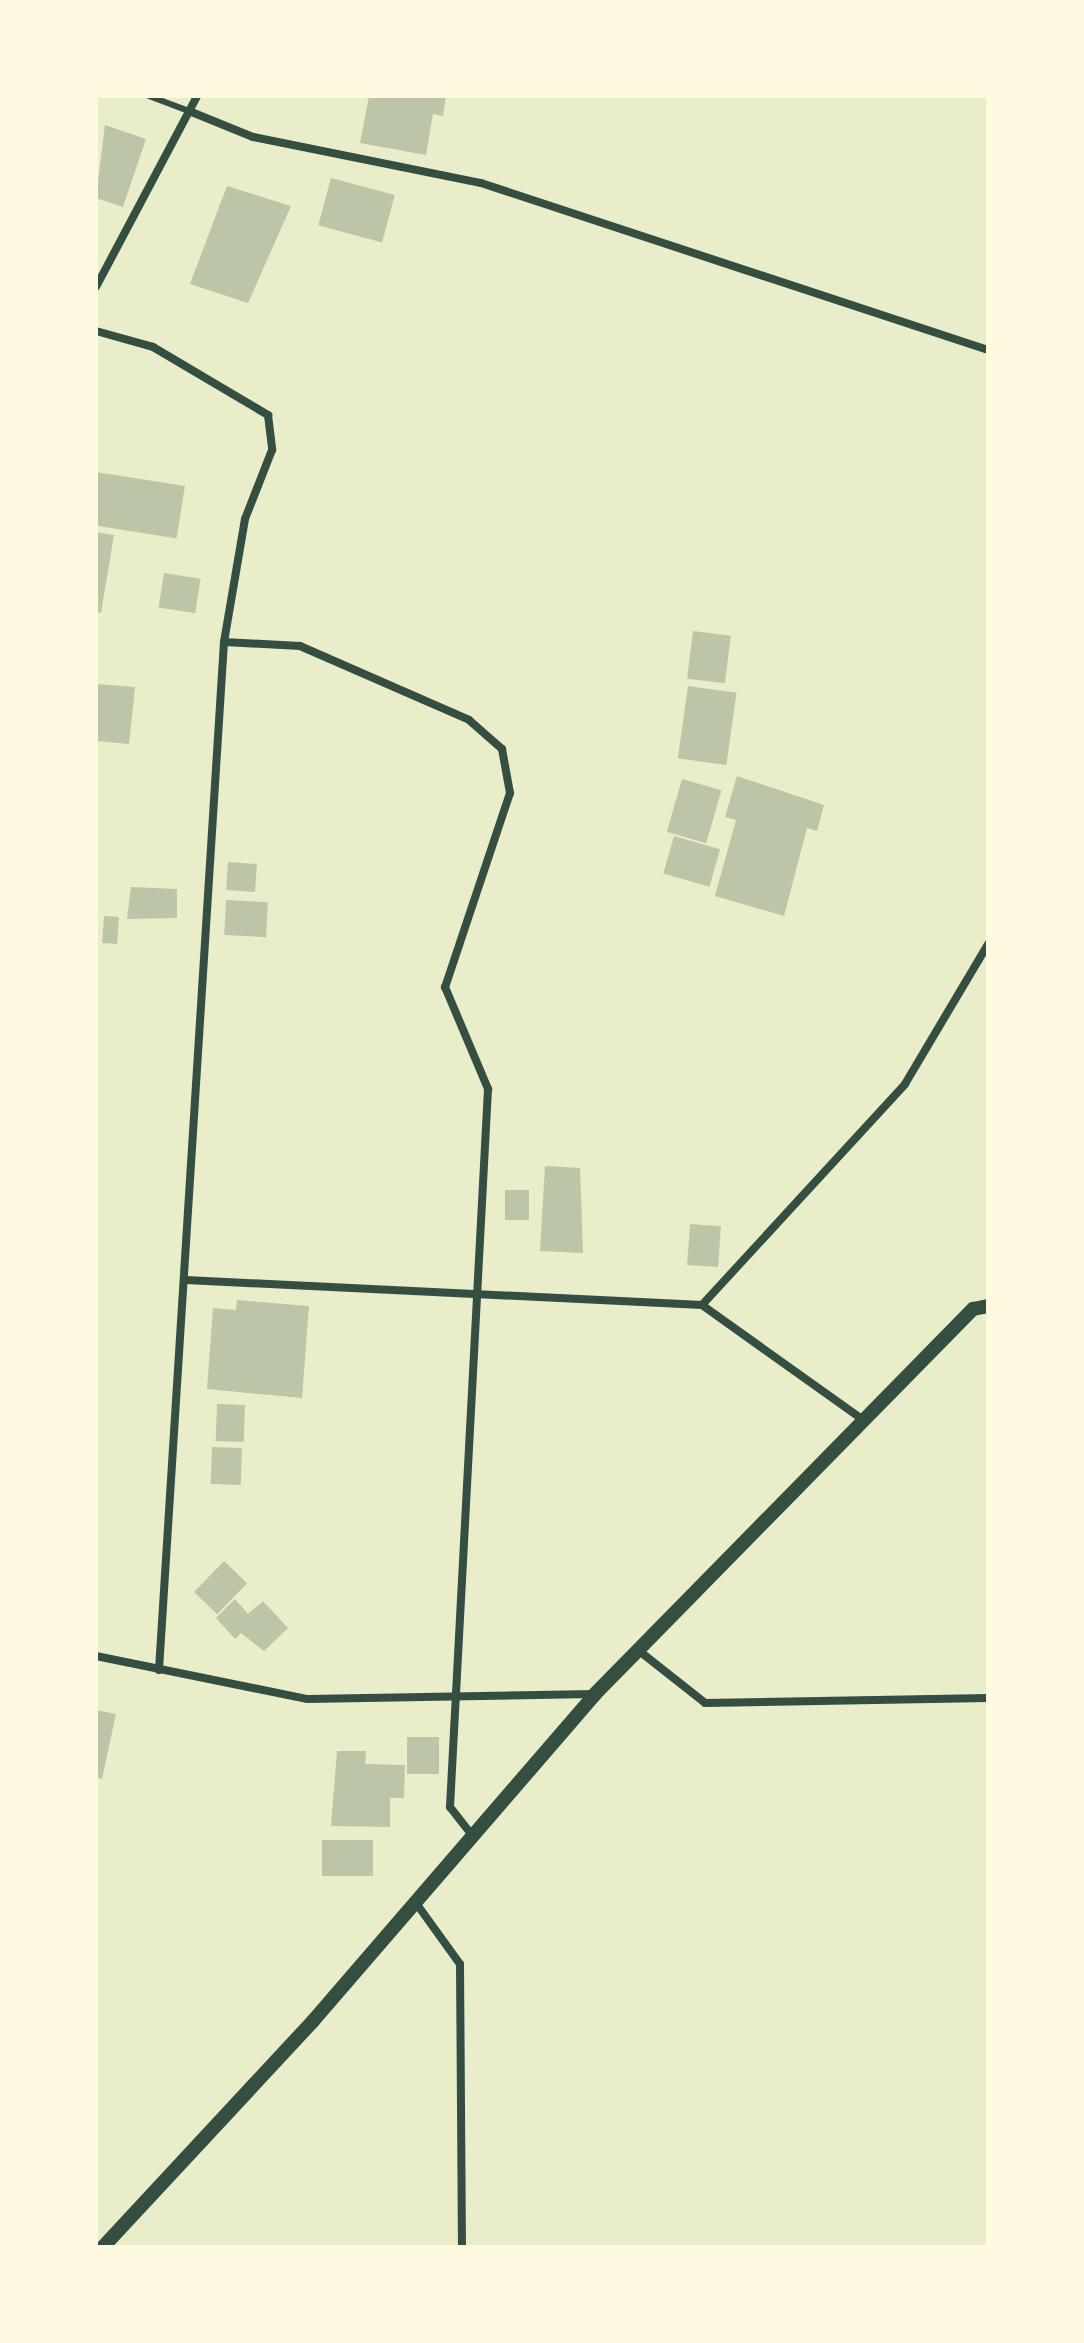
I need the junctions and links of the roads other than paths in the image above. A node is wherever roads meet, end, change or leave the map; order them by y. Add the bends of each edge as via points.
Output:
1 (149, 96) edge
2 (197, 96) edge
3 (189, 111) junction
4 (96, 287) edge
5 (96, 331) edge
6 (988, 350) edge
7 (224, 642) junction
8 (988, 944) edge
9 (186, 1280) junction
10 (481, 1289) junction
11 (702, 1305) junction
12 (988, 1306) edge
13 (862, 1419) junction
14 (638, 1650) junction
15 (96, 1656) edge
16 (159, 1670) junction
17 (595, 1694) junction
18 (455, 1697) junction
19 (988, 1698) edge
20 (473, 1836) junction
21 (416, 1903) junction
22 (103, 2247) edge
23 (462, 2247) edge

1 - 3 lane
2 - 3 street
3 - 4 street
3 - 6 street via 253,137 481,183
5 - 7 street via 153,347 268,415 272,450 245,519
7 - 9 street
7 - 10 street via 300,646 469,720 502,749 510,793 445,987 488,1089
8 - 11 street via 905,1084
9 - 10 street
9 - 16 street
10 - 11 street
10 - 18 street
11 - 13 street
12 - 13 street via 973,1309
13 - 14 street
14 - 17 street
14 - 19 street via 705,1703
15 - 16 street
16 - 18 street via 308,1699
17 - 18 street
17 - 20 street
18 - 20 street via 450,1807
20 - 21 street
21 - 22 street
21 - 23 street via 460,1964

